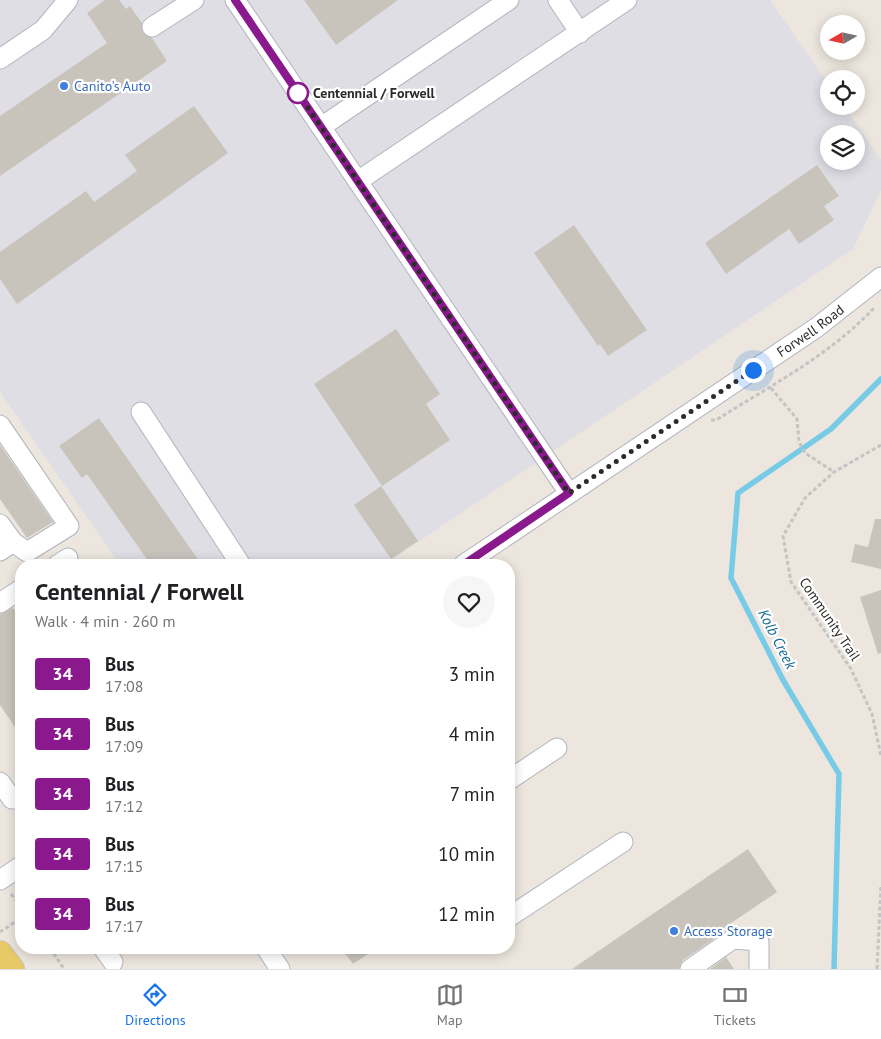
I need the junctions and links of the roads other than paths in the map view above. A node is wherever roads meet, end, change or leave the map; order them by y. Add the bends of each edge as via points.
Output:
1 (68, 0) edge
2 (194, 0) edge
3 (235, 0) edge
4 (509, 0) edge
5 (558, 0) edge
6 (627, 0) edge
7 (490, 5) edge
8 (152, 27) dead end
9 (580, 33) junction
10 (0, 59) edge
11 (321, 127) junction
12 (358, 181) junction
13 (881, 277) edge
14 (141, 412) dead end
15 (0, 425) edge
16 (569, 493) junction
17 (0, 524) edge
18 (7, 547) edge
19 (237, 559) edge
20 (472, 559) edge
21 (15, 592) edge
22 (0, 603) edge
23 (557, 748) dead end
24 (515, 776) edge
25 (0, 782) edge
26 (15, 799) edge
27 (623, 842) dead end
28 (15, 870) edge
29 (0, 880) edge
30 (515, 913) edge
31 (0, 953) edge
32 (270, 954) edge
33 (12, 969) edge
34 (280, 969) edge
35 (690, 969) edge
36 (759, 969) edge

1 - 10 street via 43,30
2 - 8 street
3 - 11 street
4 - 7 street
5 - 9 street
6 - 9 street
7 - 11 street
9 - 12 street
11 - 12 street
12 - 16 street
13 - 16 street, Forwell Road via 816,328
14 - 19 street
15 - 18 street via 69,526 27,552
16 - 20 street, Forwell Road
17 - 18 street
21 - 22 street
23 - 24 street
25 - 26 street
27 - 30 street
28 - 29 street
31 - 33 main road
32 - 34 street
35 - 36 street via 734,939 759,941

